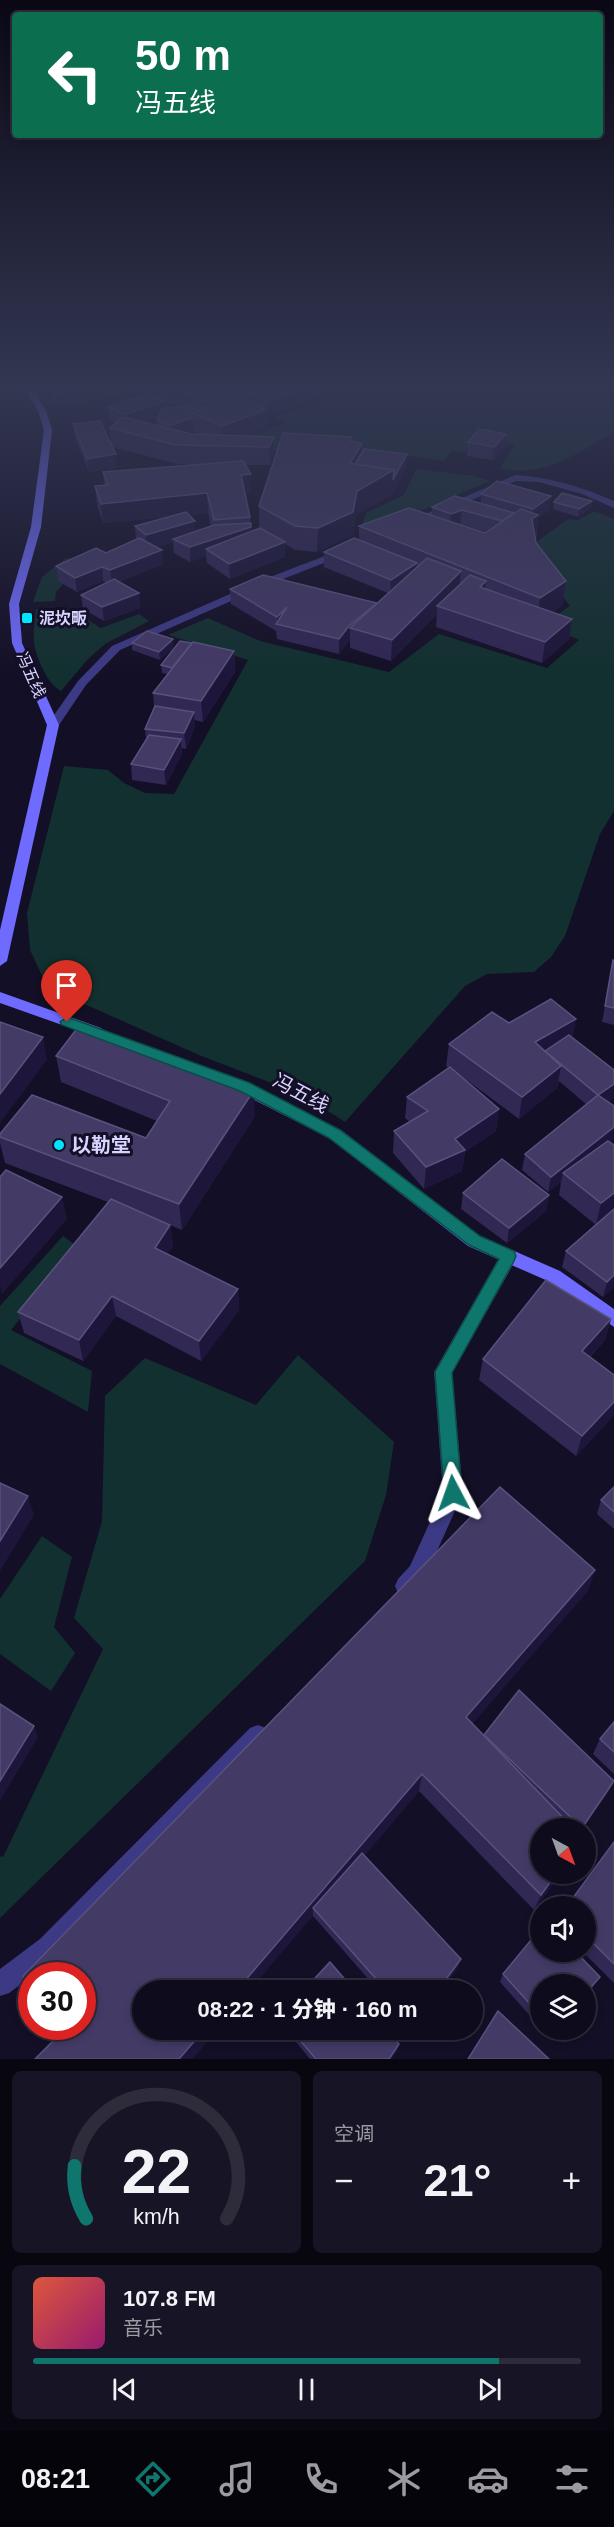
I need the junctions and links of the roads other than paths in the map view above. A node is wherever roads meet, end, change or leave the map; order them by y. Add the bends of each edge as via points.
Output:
1 (42, 485) edge
2 (498, 485) edge
3 (562, 485) edge
4 (614, 506) edge
5 (405, 525) edge
6 (355, 546) edge
7 (53, 725) junction
8 (0, 961) edge
9 (0, 997) edge
10 (112, 1038) edge
11 (223, 1079) edge
12 (508, 1256) junction
13 (614, 1319) edge
14 (392, 1599) edge
15 (275, 1718) edge
16 (0, 1984) edge

1 - 7 street, 冯五线 via 36,527 14,603 17,643
2 - 5 street
3 - 4 street
6 - 7 street via 116,648 82,683
7 - 8 street
9 - 10 street
11 - 12 street, 冯五线 via 335,1134 474,1241
12 - 13 street, 冯五线 via 554,1276
12 - 14 street via 443,1372 453,1493 417,1573
15 - 16 street via 49,1948

